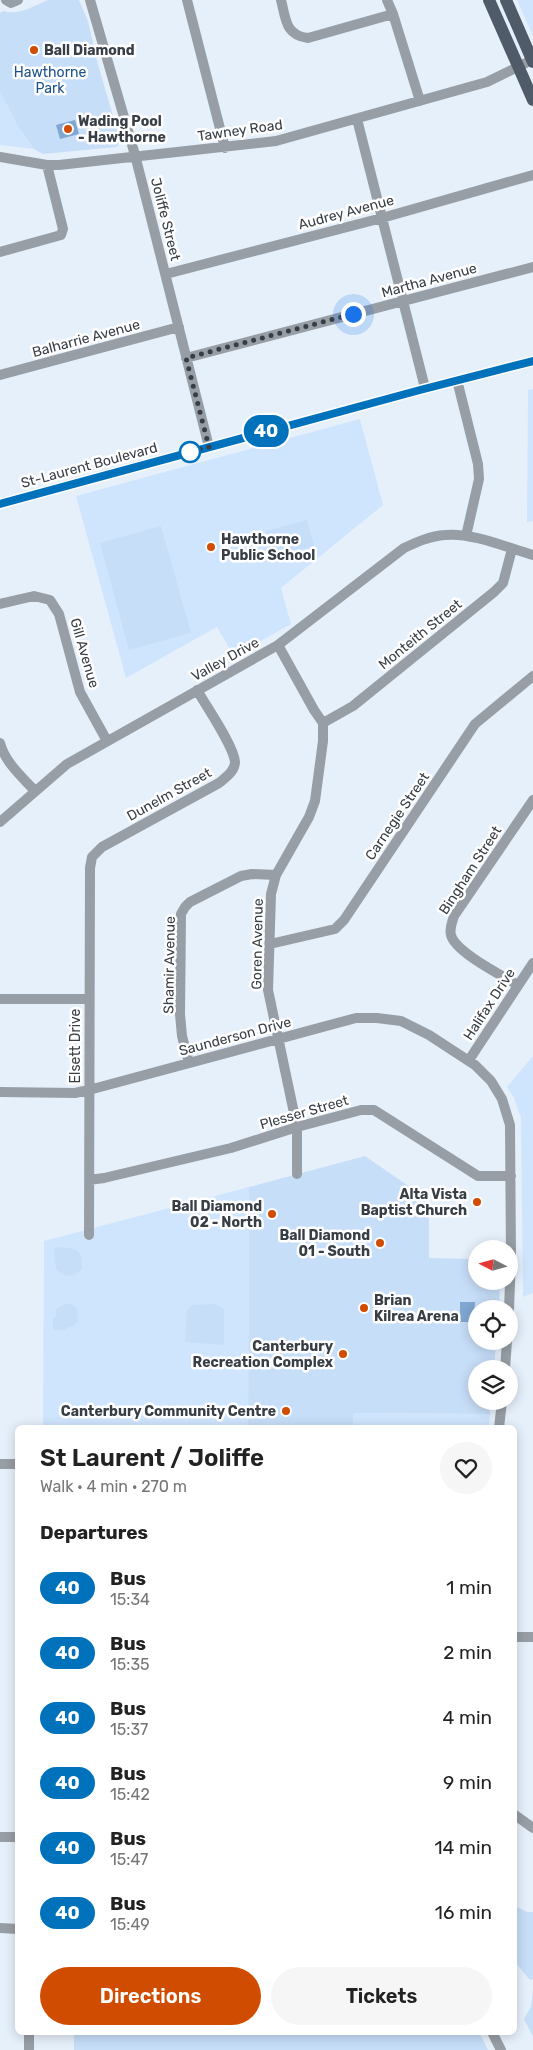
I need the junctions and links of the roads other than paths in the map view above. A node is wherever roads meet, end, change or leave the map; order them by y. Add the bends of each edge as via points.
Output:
1 (6, 0) edge
2 (18, 0) edge
3 (90, 0) edge
4 (187, 0) edge
5 (281, 0) edge
6 (387, 0) edge
7 (489, 0) edge
8 (506, 0) edge
9 (393, 14) junction
10 (533, 61) edge
11 (518, 67) junction
12 (533, 100) edge
13 (420, 101) junction
14 (357, 119) junction
15 (225, 148) junction
16 (135, 155) junction
17 (0, 157) edge
18 (46, 165) junction
19 (533, 175) edge
20 (382, 218) junction
21 (0, 252) edge
22 (533, 266) edge
23 (166, 274) junction
24 (403, 301) junction
25 (179, 327) junction
26 (186, 358) junction
27 (533, 361) edge
28 (0, 375) edge
29 (457, 380) junction
30 (425, 388) junction
31 (209, 447) junction
32 (0, 504) edge
33 (466, 536) junction
34 (512, 549) junction
35 (533, 555) edge
36 (0, 604) edge
37 (278, 645) junction
38 (533, 676) edge
39 (197, 690) junction
40 (323, 723) junction
41 (107, 741) junction
42 (0, 743) edge
43 (35, 791) junction
44 (533, 800) edge
45 (0, 822) edge
46 (92, 857) joint
47 (276, 875) junction
48 (270, 944) junction
49 (533, 963) edge
50 (518, 985) junction
51 (0, 999) edge
52 (89, 1000) junction
53 (279, 1038) junction
54 (469, 1060) junction
55 (189, 1063) junction
56 (89, 1090) junction
57 (0, 1092) edge
58 (297, 1127) junction
59 (297, 1174) dead end
60 (511, 1176) junction
61 (89, 1180) junction
62 (88, 1235) dead end
63 (509, 1300) edge
64 (501, 1410) edge
65 (499, 1425) edge
66 (0, 1464) edge
67 (15, 1464) edge
68 (517, 1637) edge
69 (533, 1637) edge
70 (517, 1816) edge
71 (533, 1828) edge
72 (0, 1837) edge
73 (15, 1837) edge
74 (0, 1928) edge
75 (15, 1929) edge
76 (29, 2035) edge
77 (494, 2035) edge
78 (29, 2050) edge
79 (501, 2050) edge

1 - 2 street via 11,3
3 - 16 street, Joliffe Street
4 - 15 street
5 - 9 street via 293,34 308,38
6 - 9 street
7 - 11 main road
8 - 10 main road
9 - 13 street
10 - 11 street, Tawney Road
11 - 12 main road
11 - 13 street, Tawney Road via 487,82
13 - 14 street, Tawney Road
14 - 15 street, Tawney Road via 276,141
14 - 20 street
15 - 16 street, Tawney Road
16 - 18 street, Tawney Road
16 - 23 street, Joliffe Street
17 - 18 street, Tawney Road
18 - 21 street via 63,229 61,236
19 - 20 street, Audrey Avenue
20 - 23 street, Audrey Avenue
20 - 24 street
22 - 24 street, Martha Avenue
23 - 25 street, Joliffe Street
24 - 26 street, Martha Avenue
24 - 30 street
25 - 26 street, Joliffe Street
25 - 28 street, Balharrie Avenue
26 - 31 street, Joliffe Street
27 - 29 street, St-Laurent Boulevard
29 - 30 street, St-Laurent Boulevard
29 - 33 street via 479,479
30 - 31 street, St-Laurent Boulevard
31 - 32 street, St-Laurent Boulevard
33 - 34 street, Valley Drive
33 - 37 street, Valley Drive via 426,538 404,548
34 - 35 street, Valley Drive
34 - 40 street, Monteith Street via 503,583 494,592 353,706
36 - 41 street, Gill Avenue via 34,596 50,600 60,614 80,692
37 - 39 street, Valley Drive
37 - 40 street
38 - 48 street, Carnegie Street via 476,724 344,920 335,928
39 - 41 street, Valley Drive
39 - 46 street, Dunelm Street via 232,751 235,763 232,772 219,783 102,847
40 - 47 street, Goren Avenue via 315,801
41 - 43 street, Valley Drive via 67,764
42 - 43 street via 9,762
43 - 45 street, Valley Drive
44 - 50 street, Bingham Street via 454,916 450,928 454,943
46 - 52 street, Elsett Drive
47 - 48 street, Goren Avenue via 271,894
47 - 55 street, Shamir Avenue via 241,876 190,902 181,914 180,1014
48 - 53 street, Goren Avenue via 268,990
49 - 50 street, Halifax Drive
50 - 54 street, Halifax Drive
51 - 52 street
52 - 56 street, Elsett Drive
53 - 54 street, Saunderson Drive via 356,1018 377,1018 402,1021
53 - 55 street, Saunderson Drive
53 - 58 street, Goren Avenue
54 - 60 street, Saunderson Drive via 491,1081 502,1100 510,1125
55 - 56 street, Saunderson Drive
56 - 57 street, Saunderson Drive via 75,1093
56 - 61 street, Elsett Drive
58 - 59 street, Goren Avenue
58 - 60 street, Plesser Street via 361,1110 374,1110 478,1176
58 - 61 street, Plesser Street via 231,1148
60 - 63 street, Saunderson Drive
61 - 62 street, Elsett Drive
64 - 65 street
66 - 67 street
68 - 69 street
70 - 71 street
72 - 73 street
74 - 75 street
76 - 78 street
77 - 79 street

